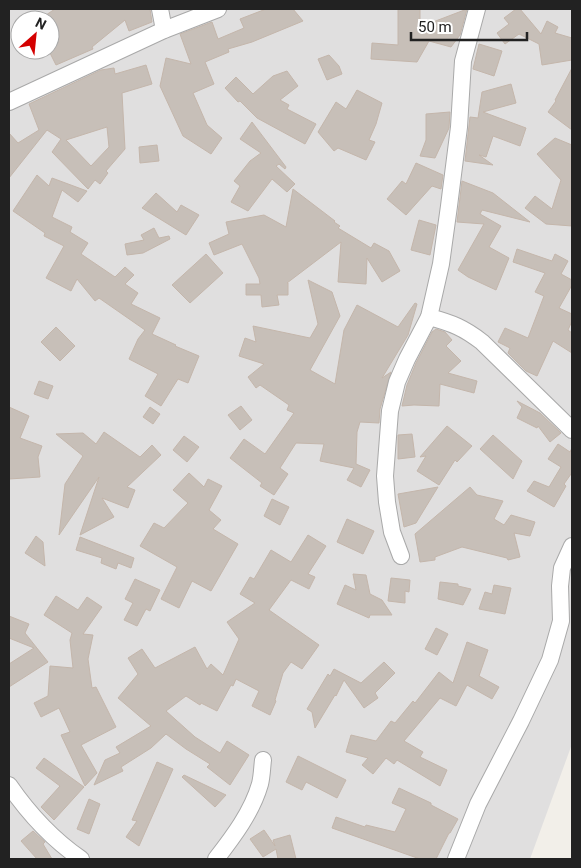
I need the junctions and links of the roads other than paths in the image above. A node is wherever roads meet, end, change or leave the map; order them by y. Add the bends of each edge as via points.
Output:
1 (160, 9) edge
2 (218, 9) edge
3 (477, 9) edge
4 (164, 30) junction
5 (9, 102) edge
6 (430, 317) junction
7 (572, 430) edge
8 (572, 546) edge
9 (402, 556) dead end
10 (263, 760) dead end
11 (9, 785) edge
12 (81, 859) edge
13 (216, 859) edge
14 (456, 859) edge

1 - 4 street
2 - 4 street
3 - 6 street via 463,61 459,127 441,264
4 - 5 street
6 - 7 street via 453,323 482,342
6 - 9 street via 400,374 389,420 385,476 387,502 392,532
8 - 14 street via 562,568 562,621 550,660 478,804
10 - 13 street via 260,783 252,804 233,838
11 - 12 street via 36,821

